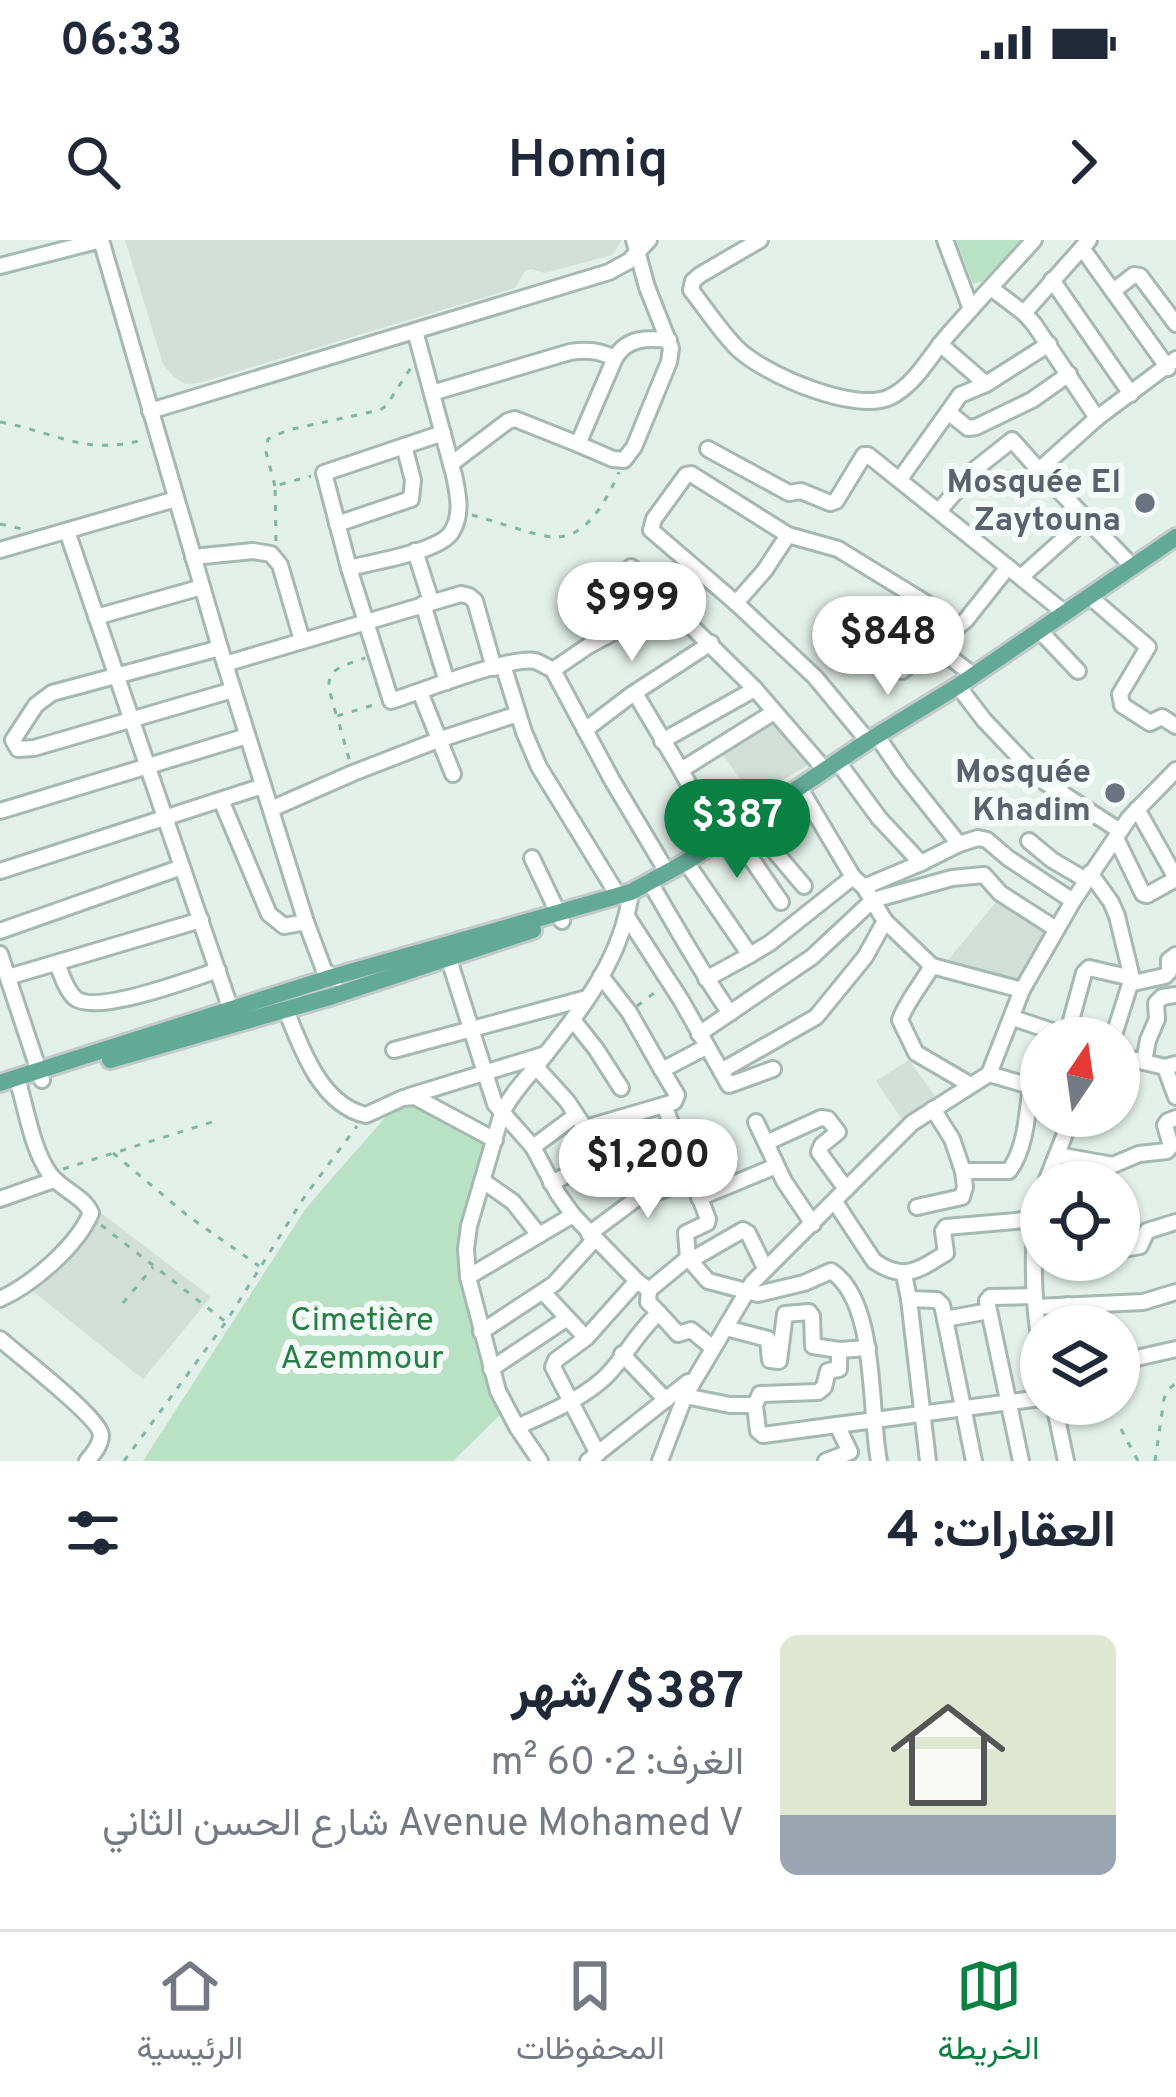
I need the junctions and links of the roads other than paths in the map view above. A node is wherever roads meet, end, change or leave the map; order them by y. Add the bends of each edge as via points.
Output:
1 (760, 240) edge
2 (945, 240) edge
3 (1034, 240) edge
4 (643, 243) edge
5 (1085, 244) edge
6 (0, 266) edge
7 (1052, 280) junction
8 (991, 288) junction
9 (1113, 291) junction
10 (971, 309) junction
11 (1024, 313) junction
12 (1176, 324) edge
13 (415, 331) junction
14 (669, 340) junction
15 (940, 344) junction
16 (1049, 344) junction
17 (615, 358) junction
18 (1174, 361) edge
19 (1069, 374) junction
20 (986, 384) junction
21 (432, 393) junction
22 (1131, 394) junction
23 (150, 411) junction
24 (947, 412) junction
25 (1097, 418) junction
26 (442, 433) junction
27 (578, 444) junction
28 (404, 446) junction
29 (708, 449) dead end
30 (451, 464) junction
31 (1039, 470) junction
32 (900, 479) junction
33 (176, 500) junction
34 (939, 511) junction
35 (1087, 518) junction
36 (338, 524) junction
37 (68, 531) junction
38 (788, 535) junction
39 (1176, 537) edge
40 (0, 550) edge
41 (415, 551) junction
42 (193, 557) junction
43 (1132, 566) junction
44 (631, 567) dead end
45 (349, 568) junction
46 (1015, 572) junction
47 (202, 587) junction
48 (1088, 596) junction
49 (427, 602) junction
50 (668, 603) junction
51 (736, 603) junction
52 (1065, 613) junction
53 (96, 617) junction
54 (365, 620) junction
55 (850, 626) dead end
56 (1039, 630) junction
57 (302, 640) junction
58 (711, 643) junction
59 (935, 647) junction
60 (220, 648) junction
61 (225, 664) junction
62 (498, 667) junction
63 (553, 670) junction
64 (1078, 671) dead end
65 (116, 677) junction
66 (965, 681) junction
67 (447, 682) junction
68 (755, 688) junction
69 (233, 690) junction
70 (420, 692) junction
71 (634, 693) junction
72 (774, 712) junction
73 (518, 714) junction
74 (130, 718) junction
75 (1176, 726) edge
76 (584, 730) junction
77 (247, 736) junction
78 (872, 739) junction
79 (438, 740) junction
80 (662, 741) junction
81 (146, 766) junction
82 (832, 766) junction
83 (681, 770) junction
84 (1176, 770) edge
85 (453, 775) dead end
86 (263, 786) junction
87 (800, 788) junction
88 (220, 800) junction
89 (271, 809) junction
90 (1137, 809) junction
91 (0, 811) edge
92 (163, 817) junction
93 (749, 821) junction
94 (1118, 834) junction
95 (726, 836) junction
96 (1029, 841) dead end
97 (959, 844) junction
98 (532, 858) dead end
99 (686, 862) junction
100 (921, 863) junction
101 (182, 867) junction
102 (0, 872) edge
103 (667, 872) junction
104 (1088, 877) junction
105 (1176, 879) edge
106 (649, 881) junction
107 (804, 886) dead end
108 (863, 888) junction
109 (625, 894) junction
110 (1073, 901) junction
111 (781, 902) dead end
112 (565, 914) junction
113 (628, 918) junction
114 (201, 920) junction
115 (885, 921) junction
116 (306, 922) junction
117 (1056, 929) junction
118 (0, 931) edge
119 (446, 952) junction
120 (0, 954) edge
121 (750, 955) junction
122 (1176, 955) edge
123 (57, 964) junction
124 (932, 966) junction
125 (218, 970) junction
126 (601, 976) junction
127 (8, 977) junction
128 (706, 979) junction
129 (1132, 980) junction
130 (328, 984) junction
131 (1022, 990) junction
132 (1176, 995) edge
133 (587, 998) junction
134 (231, 1010) junction
135 (286, 1010) junction
136 (730, 1013) junction
137 (1074, 1017) edge
138 (1120, 1017) edge
139 (1012, 1018) junction
140 (572, 1019) junction
141 (1020, 1021) edge
142 (472, 1027) junction
143 (702, 1041) junction
144 (394, 1050) dead end
145 (541, 1061) junction
146 (1140, 1061) edge
147 (1144, 1062) junction
148 (1171, 1066) edge
149 (773, 1069) dead end
150 (662, 1070) junction
151 (721, 1071) junction
152 (484, 1072) junction
153 (988, 1074) junction
154 (41, 1076) junction
155 (12, 1083) edge
156 (1020, 1083) edge
157 (969, 1084) junction
158 (621, 1088) dead end
159 (0, 1093) edge
160 (409, 1096) junction
161 (1176, 1097) edge
162 (664, 1105) junction
163 (933, 1109) junction
164 (502, 1113) junction
165 (576, 1114) junction
166 (1176, 1118) edge
167 (756, 1122) dead end
168 (1022, 1137) edge
169 (1064, 1137) edge
170 (495, 1140) junction
171 (677, 1143) junction
172 (766, 1143) junction
173 (533, 1147) junction
174 (1057, 1155) junction
175 (1055, 1161) edge
176 (776, 1166) junction
177 (963, 1171) junction
178 (52, 1177) junction
179 (692, 1180) junction
180 (483, 1181) junction
181 (551, 1183) junction
182 (846, 1189) junction
183 (0, 1198) edge
184 (699, 1198) junction
185 (835, 1202) junction
186 (916, 1207) dead end
187 (573, 1215) junction
188 (1020, 1220) edge
189 (1176, 1222) edge
190 (813, 1224) junction
191 (539, 1235) junction
192 (592, 1236) junction
193 (1140, 1246) edge
194 (690, 1259) junction
195 (765, 1268) junction
196 (904, 1274) junction
197 (468, 1277) junction
198 (1036, 1281) edge
199 (643, 1285) junction
200 (543, 1292) junction
201 (747, 1292) junction
202 (1176, 1292) edge
203 (0, 1298) edge
204 (909, 1299) junction
205 (1035, 1301) junction
206 (1036, 1305) edge
207 (1068, 1305) joint
208 (989, 1311) junction
209 (658, 1313) junction
210 (566, 1318) junction
211 (945, 1319) junction
212 (726, 1328) junction
213 (481, 1332) junction
214 (586, 1337) junction
215 (0, 1339) edge
216 (713, 1348) junction
217 (868, 1348) junction
218 (1176, 1348) edge
219 (839, 1349) junction
220 (622, 1354) junction
221 (1140, 1357) edge
222 (491, 1369) junction
223 (697, 1375) junction
224 (685, 1396) junction
225 (666, 1400) junction
226 (1020, 1401) edge
227 (570, 1402) junction
228 (1008, 1402) junction
229 (755, 1405) junction
230 (963, 1408) junction
231 (924, 1414) junction
232 (874, 1420) junction
233 (837, 1425) junction
234 (1058, 1425) edge
235 (517, 1427) junction
236 (852, 1457) edge
237 (593, 1458) edge
238 (666, 1459) edge
239 (87, 1461) edge
240 (540, 1461) edge
241 (826, 1461) edge
242 (879, 1461) edge
243 (928, 1461) edge
244 (974, 1461) edge
245 (1022, 1461) edge
246 (1066, 1461) edge

1 - 15 street via 700,275 691,290 739,351 782,377 868,403 911,381
2 - 10 street
3 - 8 street
4 - 13 street via 609,272
4 - 14 street via 647,287
5 - 7 street
5 - 9 street
6 - 23 street via 101,240
7 - 11 street
7 - 22 street
8 - 10 street
8 - 11 street
9 - 12 street via 1140,276
9 - 18 street
10 - 15 street
11 - 16 street
13 - 21 street
13 - 23 street
14 - 17 street via 637,340
14 - 27 street via 669,362 624,460
15 - 20 street
16 - 19 street
16 - 20 street
17 - 21 street via 571,352
17 - 27 street
18 - 22 street
19 - 24 street via 976,428
19 - 25 street
20 - 24 street via 960,395
21 - 26 street
22 - 25 street
23 - 33 street
24 - 32 street
25 - 31 street
26 - 28 street
26 - 30 street
27 - 30 street via 515,419
28 - 36 street via 411,499
28 - 36 street via 324,472
29 - 32 street via 789,493 830,503 866,454
30 - 41 street via 459,512 449,536
31 - 34 street via 1009,440
31 - 35 street
32 - 34 street
33 - 37 street
33 - 42 street
34 - 46 street
35 - 43 street
35 - 46 street
36 - 45 street
37 - 40 street
37 - 53 street
38 - 51 street
38 - 51 street via 684,476 650,528
38 - 59 street via 845,553 926,603 915,630
39 - 43 main road
41 - 45 street
41 - 49 street
42 - 47 street
42 - 57 street via 272,554
43 - 48 main road
44 - 50 street
45 - 54 street
46 - 52 street
46 - 59 street
47 - 53 street
47 - 60 street
48 - 52 main road
48 - 75 street via 1148,647 1120,694 1122,705 1150,724 1162,717
49 - 54 street
49 - 62 street via 469,596
49 - 67 street
50 - 58 street
50 - 63 street
51 - 78 street
52 - 56 main road
53 - 65 street
54 - 57 street
54 - 70 street via 391,700
55 - 59 street via 899,671
56 - 64 street
56 - 66 main road
57 - 61 street
58 - 68 street
58 - 71 street
59 - 66 street
60 - 61 street
60 - 65 street
61 - 69 street
62 - 63 street via 535,661
62 - 67 street
62 - 73 street
63 - 76 street
65 - 74 street
65 - 74 street via 45,696 14,746 34,748
66 - 78 main road
66 - 94 street via 984,720 1040,779
67 - 70 street
68 - 72 street
68 - 80 street
69 - 74 street
69 - 77 street
70 - 79 street
71 - 76 street
71 - 80 street
72 - 82 street
72 - 83 street
73 - 79 street
73 - 109 street via 550,787
74 - 81 street
76 - 103 street
77 - 81 street
77 - 86 street
78 - 82 main road
78 - 97 street
79 - 85 street
79 - 89 street
80 - 83 street
81 - 91 street
81 - 92 street
82 - 87 main road
82 - 100 street
83 - 95 street
84 - 90 street
86 - 88 street
86 - 89 street
87 - 93 main road
87 - 108 street
88 - 92 street
88 - 116 street via 269,914 284,926
89 - 116 street
90 - 94 street
90 - 105 street
92 - 101 street
92 - 102 street
93 - 95 main road
93 - 107 street
94 - 104 street
94 - 105 street via 1142,895
95 - 99 main road
95 - 111 street
96 - 104 street
97 - 100 street
97 - 110 street via 987,840
98 - 112 street
99 - 103 main road
99 - 121 street
100 - 108 street
101 - 114 street
101 - 118 street
103 - 106 main road
104 - 110 street
104 - 129 street via 1117,916
106 - 109 main road
106 - 128 street
108 - 115 street
108 - 117 street via 984,875
108 - 121 street
108 - 136 street via 812,957
109 - 112 main road
109 - 113 street
110 - 117 street
112 - 119 main road
113 - 126 street
113 - 143 street
114 - 123 street
114 - 125 street
115 - 124 street
115 - 151 street via 816,1017
116 - 130 street
117 - 131 street
119 - 130 main road
119 - 142 street
120 - 127 street
121 - 128 street
122 - 129 street via 1166,976
123 - 125 street via 74,997 91,1004
123 - 127 street
124 - 131 street
124 - 157 street via 900,1020 916,1053
125 - 134 street
126 - 133 street
126 - 150 street
127 - 154 street
128 - 136 street
129 - 137 street via 1089,968
129 - 138 street
130 - 134 main road
130 - 135 main road
131 - 139 street
132 - 147 street via 1156,1003
133 - 140 street
133 - 142 street
134 - 154 main road
135 - 154 main road
135 - 160 street via 304,1054 346,1108 366,1115
136 - 143 street
139 - 141 street
139 - 153 street
140 - 145 street
140 - 158 street
142 - 144 street
142 - 152 street
143 - 150 street
143 - 151 street
145 - 152 street
145 - 164 street
145 - 165 street
146 - 147 street
147 - 148 street
148 - 161 street
149 - 151 street via 731,1086
150 - 162 street via 677,1095
152 - 160 street
152 - 164 street
153 - 156 street
153 - 157 street
154 - 155 main road
155 - 159 main road
155 - 178 street
157 - 163 street
160 - 170 street
162 - 165 street via 588,1129
162 - 171 street
163 - 177 street
163 - 182 street
164 - 170 street
164 - 173 street
165 - 173 street
166 - 174 street via 1166,1125 1167,1151 1113,1165
167 - 172 street
168 - 177 street via 1004,1172
169 - 174 street
170 - 180 street
171 - 179 street
171 - 181 street via 618,1150
172 - 176 street
172 - 182 street via 828,1119 838,1132 819,1152
173 - 181 street
174 - 175 street
176 - 184 street
176 - 190 street
177 - 186 street via 962,1197
178 - 183 street
178 - 203 street via 91,1208 90,1217 32,1281
179 - 184 street
179 - 192 street via 636,1199
180 - 191 street via 514,1202
180 - 197 street via 467,1238
181 - 187 street
182 - 185 street
184 - 194 street via 708,1221 686,1233
185 - 190 street
185 - 196 street via 874,1261
187 - 191 street
187 - 192 street
188 - 196 street via 946,1227 946,1252
189 - 193 street via 1147,1231
190 - 195 street
191 - 197 street
192 - 199 street
192 - 200 street
194 - 195 street via 743,1230
194 - 199 street
194 - 201 street via 708,1281
195 - 201 street
196 - 204 street
197 - 213 street
198 - 205 street
199 - 209 street
199 - 214 street
200 - 210 street
200 - 213 street
201 - 212 street
201 - 217 street via 773,1292 834,1271 853,1299
202 - 207 street
204 - 211 street via 940,1302
204 - 231 street
205 - 206 street
205 - 207 street
205 - 208 street via 990,1297
208 - 211 street
208 - 228 street
209 - 216 street via 678,1334 692,1330
209 - 220 street
210 - 214 street
210 - 222 street
211 - 230 street
212 - 216 street
212 - 219 street via 768,1339 770,1360 779,1361 785,1314 807,1312 814,1347
213 - 222 street
214 - 227 street via 554,1364
215 - 239 street via 95,1422 100,1440
216 - 223 street
217 - 219 street
217 - 232 street
218 - 221 street
219 - 229 street via 839,1369 826,1372 821,1391 760,1394
220 - 225 street
220 - 227 street via 603,1380
222 - 235 street
223 - 224 street
223 - 225 street
224 - 229 street
224 - 238 street
225 - 237 street
226 - 228 street
227 - 235 street
227 - 237 street
228 - 230 street
228 - 245 street
229 - 233 street via 763,1436
230 - 231 street
230 - 244 street
231 - 232 street
231 - 243 street
232 - 233 street
232 - 242 street
233 - 236 street
234 - 246 street
235 - 240 street
236 - 241 street

